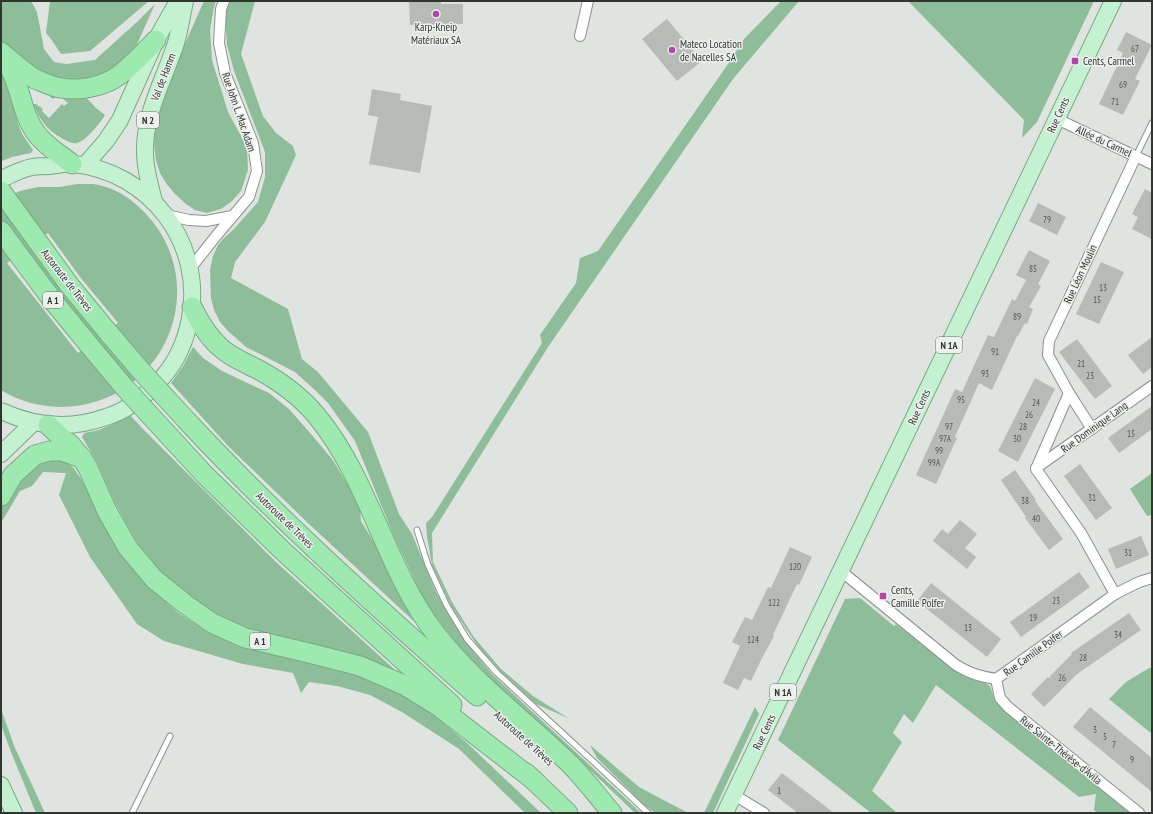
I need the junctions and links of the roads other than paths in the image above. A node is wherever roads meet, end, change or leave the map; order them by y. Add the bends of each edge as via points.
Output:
1 (178, 1) edge
2 (185, 1) edge
3 (224, 1) edge
4 (588, 1) edge
5 (1113, 1) edge
6 (580, 36) dead end
7 (156, 40) junction
8 (1, 53) edge
9 (1056, 119) junction
10 (1152, 123) edge
11 (1136, 156) junction
12 (1152, 164) edge
13 (78, 165) junction
14 (1, 179) edge
15 (1, 191) edge
16 (154, 201) junction
17 (166, 215) junction
18 (232, 216) junction
19 (1, 231) edge
20 (190, 269) junction
21 (192, 307) junction
22 (1152, 386) edge
23 (1068, 393) junction
24 (1, 411) edge
25 (40, 424) junction
26 (1092, 429) junction
27 (1, 454) edge
28 (82, 458) junction
29 (1036, 469) junction
30 (1, 496) edge
31 (417, 530) dead end
32 (841, 571) junction
33 (1152, 578) edge
34 (1116, 594) junction
35 (996, 679) junction
36 (170, 736) dead end
37 (535, 781) junction
38 (2, 784) edge
39 (734, 795) junction
40 (14, 813) edge
41 (132, 813) edge
42 (568, 813) edge
43 (606, 813) edge
44 (612, 813) edge
45 (648, 813) edge
46 (725, 813) edge
47 (764, 813) edge
48 (1139, 813) edge

1 - 7 main road, Val de Hamm / N 2
2 - 16 main road, Val de Hamm / N 2 via 176,42 152,106 146,130 147,174
3 - 18 street, Rue John L. Mac Adam via 221,9 219,43 225,73 253,143 257,171 249,197
4 - 6 street
5 - 9 main road, Rue Cents / N 1A
7 - 8 highway via 117,76 103,84 84,88 61,88 35,78
7 - 13 main road, Val de Hamm / N 2 via 120,120 106,141
8 - 13 highway via 8,64 35,132 43,142
9 - 11 street, Allée du Carmel
9 - 32 main road, Rue Cents / N 1A
10 - 11 lane
11 - 12 street, Allée du Carmel
11 - 23 street, Rue Léon Moulin via 1049,341 1048,355
13 - 14 main road via 31,167
13 - 16 main road via 104,170 122,178
15 - 43 highway, Autoroute de Trèves / A 1, bridge via 70,286 107,331 219,456 299,534
16 - 17 main road
17 - 18 street via 206,221
17 - 20 main road via 185,250
18 - 20 street, Rue John L. Mac Adam
19 - 37 highway, Autoroute de Trèves / A 1, bridge via 53,301 124,388 204,474 284,552
20 - 21 main road
21 - 25 main road via 188,330 180,351 168,371 147,394 115,414 93,422 70,425
21 - 44 highway via 202,327 221,349 282,384 300,397 315,413 354,472 404,584 435,633 484,687 571,765
22 - 26 street, Rue Dominique Lang
23 - 26 street, Rue Léon Moulin
23 - 29 street
24 - 25 main road
25 - 27 main road
25 - 28 highway, A 1 via 70,444
26 - 29 street, Rue Dominique Lang
28 - 30 highway via 62,451 35,455 13,475
28 - 37 highway, A 1 via 128,548 154,579 185,604 212,623 245,638 360,666 404,684 438,706
29 - 34 street via 1082,533
31 - 45 lane via 428,564 446,604 468,639 497,673
32 - 35 street, Rue Camille Polfer via 956,665 977,676
32 - 39 main road, Rue Cents / N 1A
33 - 34 street, Rue Camille Polfer
34 - 35 street, Rue Camille Polfer
35 - 48 street, Rue Sainte-Thérèse-d'Ávila via 1000,698 1008,707
36 - 41 lane
37 - 42 highway, Autoroute de Trèves / A 1
38 - 40 main road
39 - 46 main road, Rue Cents / N 1A
39 - 47 street

